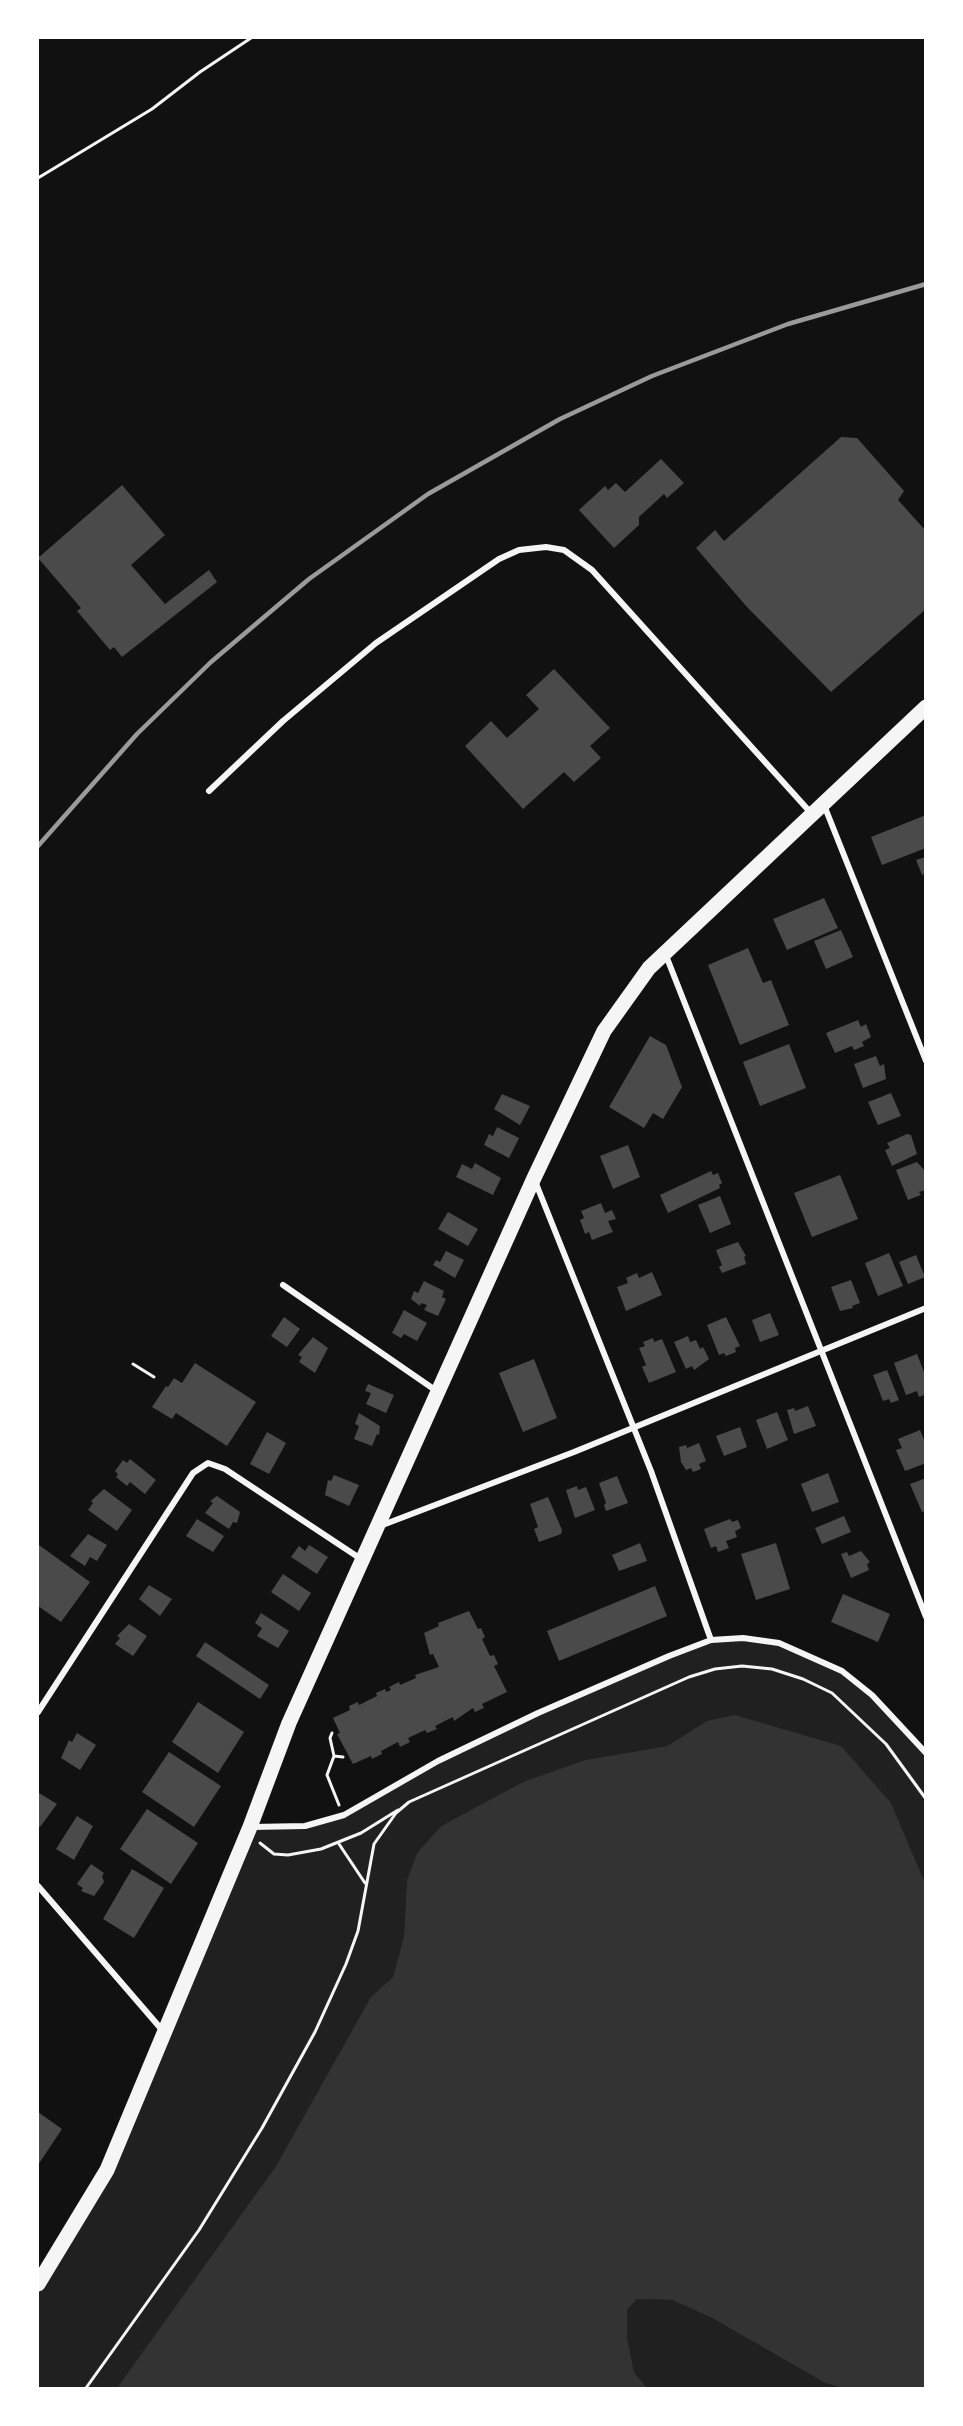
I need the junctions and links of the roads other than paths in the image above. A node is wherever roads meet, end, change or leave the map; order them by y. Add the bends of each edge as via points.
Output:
1 (926, 707) edge
2 (209, 791) dead end
3 (823, 802) junction
4 (811, 813) junction
5 (665, 953) junction
6 (926, 1061) edge
7 (534, 1179) junction
8 (283, 1285) dead end
9 (926, 1308) edge
10 (821, 1351) junction
11 (438, 1392) junction
12 (633, 1427) junction
13 (377, 1528) junction
14 (362, 1559) junction
15 (926, 1617) edge
16 (711, 1640) junction
17 (38, 1712) edge
18 (926, 1753) edge
19 (250, 1827) junction
20 (38, 1886) edge
21 (166, 2034) junction
22 (38, 2284) edge

1 - 3 main road
2 - 4 street via 283,721 376,643 499,559 519,550 546,548 564,550 592,570
3 - 4 main road
3 - 6 street
4 - 5 main road
5 - 7 main road via 649,968 604,1031
5 - 10 street
7 - 11 main road
7 - 12 street
8 - 11 street
9 - 10 street
10 - 12 street
10 - 15 street
11 - 13 main road
12 - 13 street
12 - 16 street
13 - 14 main road
14 - 17 street via 225,1469 208,1463 193,1473
14 - 19 main road via 289,1723
16 - 18 street via 743,1638 779,1643 842,1671 872,1695
16 - 19 street via 538,1713 438,1761 344,1815 305,1827
19 - 21 main road
20 - 21 street
21 - 22 main road via 106,2170

